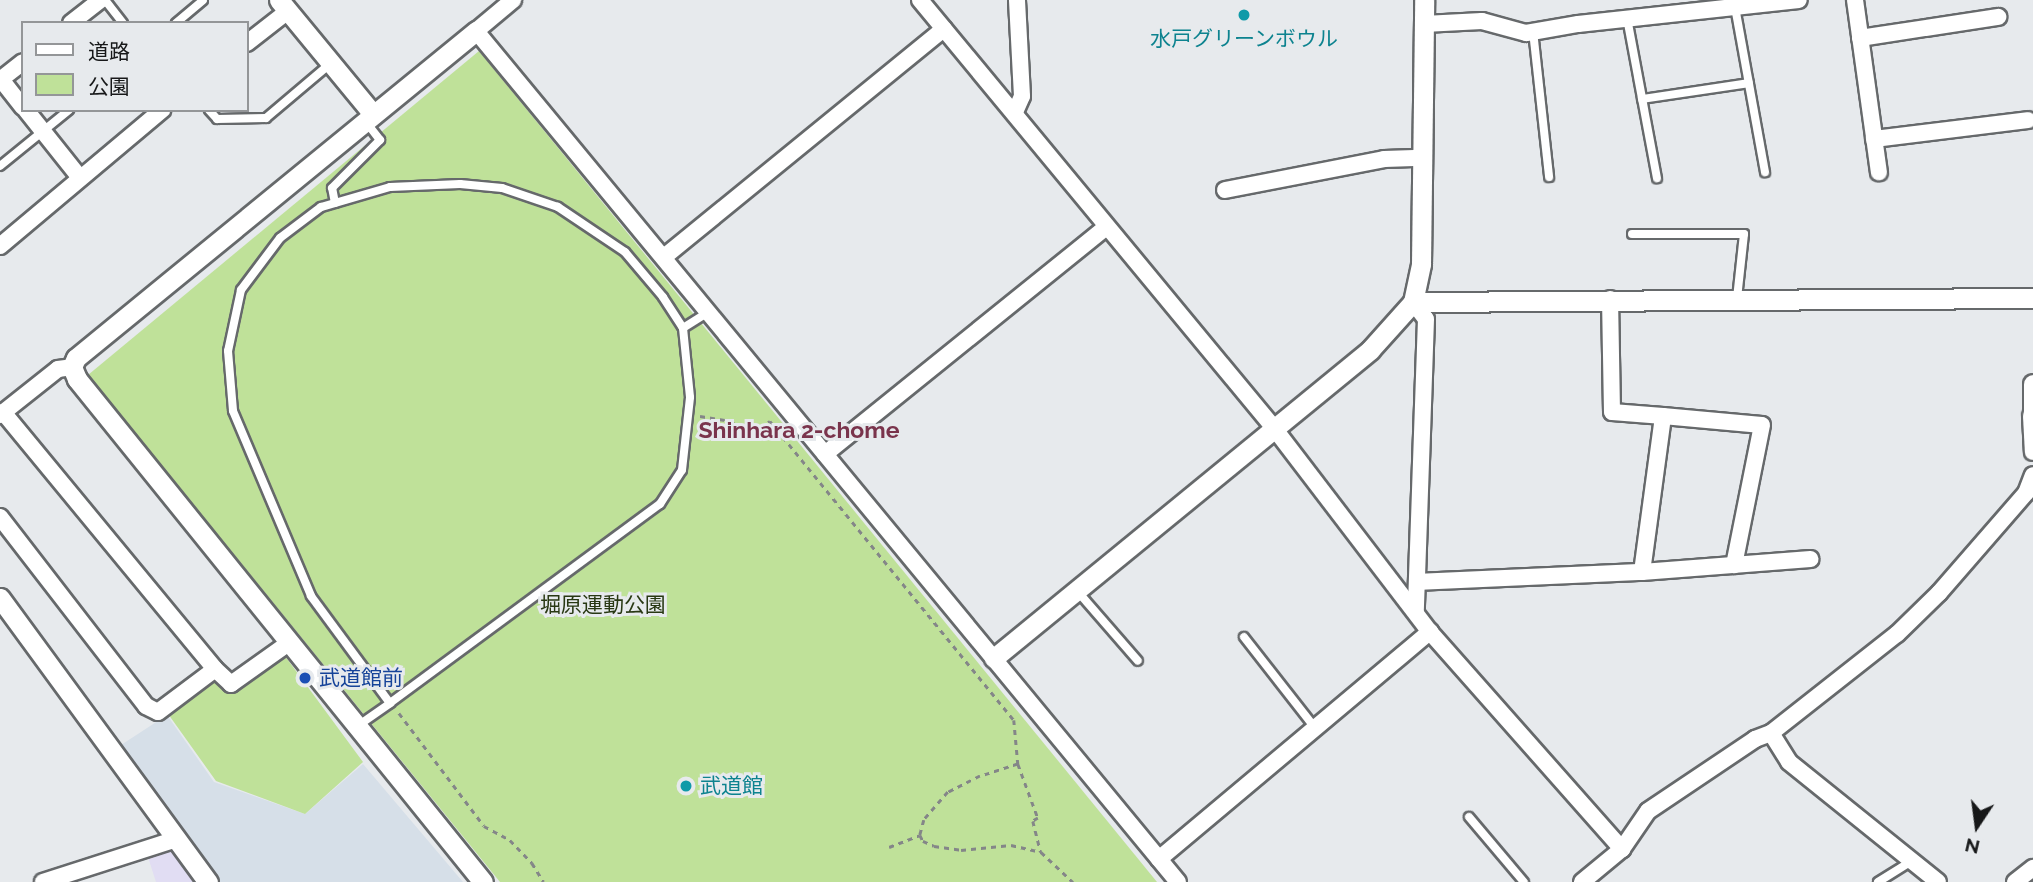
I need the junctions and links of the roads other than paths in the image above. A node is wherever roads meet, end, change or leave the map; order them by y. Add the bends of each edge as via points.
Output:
1 (102, 0) edge
2 (204, 0) edge
3 (513, 0) edge
4 (920, 0) edge
5 (1017, 0) edge
6 (1424, 0) edge
7 (1799, 0) edge
8 (1855, 0) edge
9 (284, 6) edge
10 (1689, 6) edge
11 (1735, 7) junction
12 (1627, 18) junction
13 (1998, 18) dead end
14 (74, 21) edge
15 (121, 21) edge
16 (178, 21) edge
17 (1424, 24) junction
18 (944, 29) junction
19 (476, 31) junction
20 (1533, 31) junction
21 (1860, 38) junction
22 (248, 42) edge
23 (331, 62) junction
24 (21, 63) edge
25 (0, 79) edge
26 (1749, 83) junction
27 (1642, 99) junction
28 (21, 104) edge
29 (27, 112) edge
30 (67, 112) edge
31 (160, 112) edge
32 (211, 112) edge
33 (1015, 112) junction
34 (369, 117) junction
35 (2028, 120) dead end
36 (43, 131) junction
37 (1874, 139) junction
38 (1422, 158) junction
39 (0, 166) edge
40 (1765, 172) dead end
41 (1879, 172) dead end
42 (1549, 177) dead end
43 (80, 178) junction
44 (1657, 178) dead end
45 (1224, 190) dead end
46 (335, 203) junction
47 (1106, 227) junction
48 (1632, 234) dead end
49 (0, 246) edge
50 (664, 257) junction
51 (2033, 298) edge
52 (1611, 299) junction
53 (1737, 299) junction
54 (1413, 302) junction
55 (709, 312) junction
56 (683, 328) junction
57 (72, 367) junction
58 (2033, 384) edge
59 (2, 413) edge
60 (1662, 416) junction
61 (2032, 416) edge
62 (1274, 428) junction
63 (2033, 452) edge
64 (825, 454) junction
65 (2033, 475) edge
66 (0, 517) edge
67 (1810, 559) dead end
68 (1734, 565) junction
69 (1642, 572) junction
70 (1418, 582) junction
71 (1076, 589) junction
72 (0, 598) edge
73 (1416, 612) junction
74 (1430, 632) junction
75 (1244, 637) dead end
76 (290, 642) junction
77 (994, 658) junction
78 (1138, 661) dead end
79 (215, 669) junction
80 (390, 703) junction
81 (356, 727) junction
82 (1315, 728) junction
83 (1771, 733) junction
84 (1469, 817) dead end
85 (177, 839) junction
86 (1622, 849) junction
87 (1159, 859) junction
88 (1911, 861) junction
89 (2033, 868) edge
90 (43, 882) edge
91 (208, 882) edge
92 (483, 882) edge
93 (1178, 882) edge
94 (1524, 882) edge
95 (1582, 882) edge
96 (1878, 882) edge
97 (1938, 882) edge
98 (2015, 882) edge

1 - 14 street
1 - 15 lane
2 - 16 lane
3 - 19 street
4 - 18 street
5 - 33 street via 1022,96
6 - 17 street
7 - 11 street
8 - 21 street
9 - 22 street
9 - 23 street
10 - 11 street
10 - 12 street
11 - 26 lane
12 - 20 street
12 - 27 lane
13 - 21 street
17 - 20 street via 1482,21
17 - 38 street
18 - 33 street
18 - 50 street
19 - 34 street
19 - 50 street
20 - 42 lane
21 - 37 street
23 - 32 lane via 266,118 217,119
23 - 34 street
24 - 25 street
25 - 28 street
26 - 27 lane
26 - 40 lane
27 - 44 lane
29 - 36 street
30 - 36 lane
31 - 43 street
33 - 47 street
34 - 46 lane via 380,140 332,188
34 - 57 street via 76,358
35 - 37 street
36 - 39 lane
36 - 43 street
37 - 41 street
38 - 45 street via 1384,159
38 - 54 street via 1421,264
43 - 49 street
46 - 56 lane via 390,187 460,184 502,188 547,203 625,252
46 - 80 lane via 321,207 280,238 241,290 228,351 233,411 311,596
47 - 62 street
47 - 64 street
48 - 53 lane via 1744,234
50 - 55 street
51 - 53 street
52 - 53 street
52 - 54 street
52 - 60 street via 1612,412
54 - 62 street via 1370,350
54 - 70 street via 1426,319
55 - 56 lane
55 - 64 street
56 - 80 lane via 690,397 682,470 660,504
57 - 59 street via 58,369
57 - 76 street via 77,379
58 - 61 street
59 - 79 street
60 - 68 street via 1762,425
60 - 69 street
61 - 63 street
62 - 71 street
62 - 73 street
64 - 77 street
65 - 83 street via 2026,493 1939,593 1897,634
66 - 79 street via 146,706 158,712
67 - 68 street
68 - 69 street
69 - 70 street
70 - 73 street
71 - 77 street
71 - 78 lane
72 - 85 street
73 - 74 street
74 - 82 street
74 - 86 street
75 - 82 lane
76 - 79 street via 231,684
76 - 81 street
77 - 87 street
80 - 81 lane
81 - 92 street
82 - 87 street
83 - 86 street via 1755,738 1648,811
83 - 88 street via 1789,762
84 - 94 lane
85 - 90 street
85 - 91 street
86 - 95 street
87 - 93 street
88 - 96 lane
88 - 97 street
89 - 98 street

